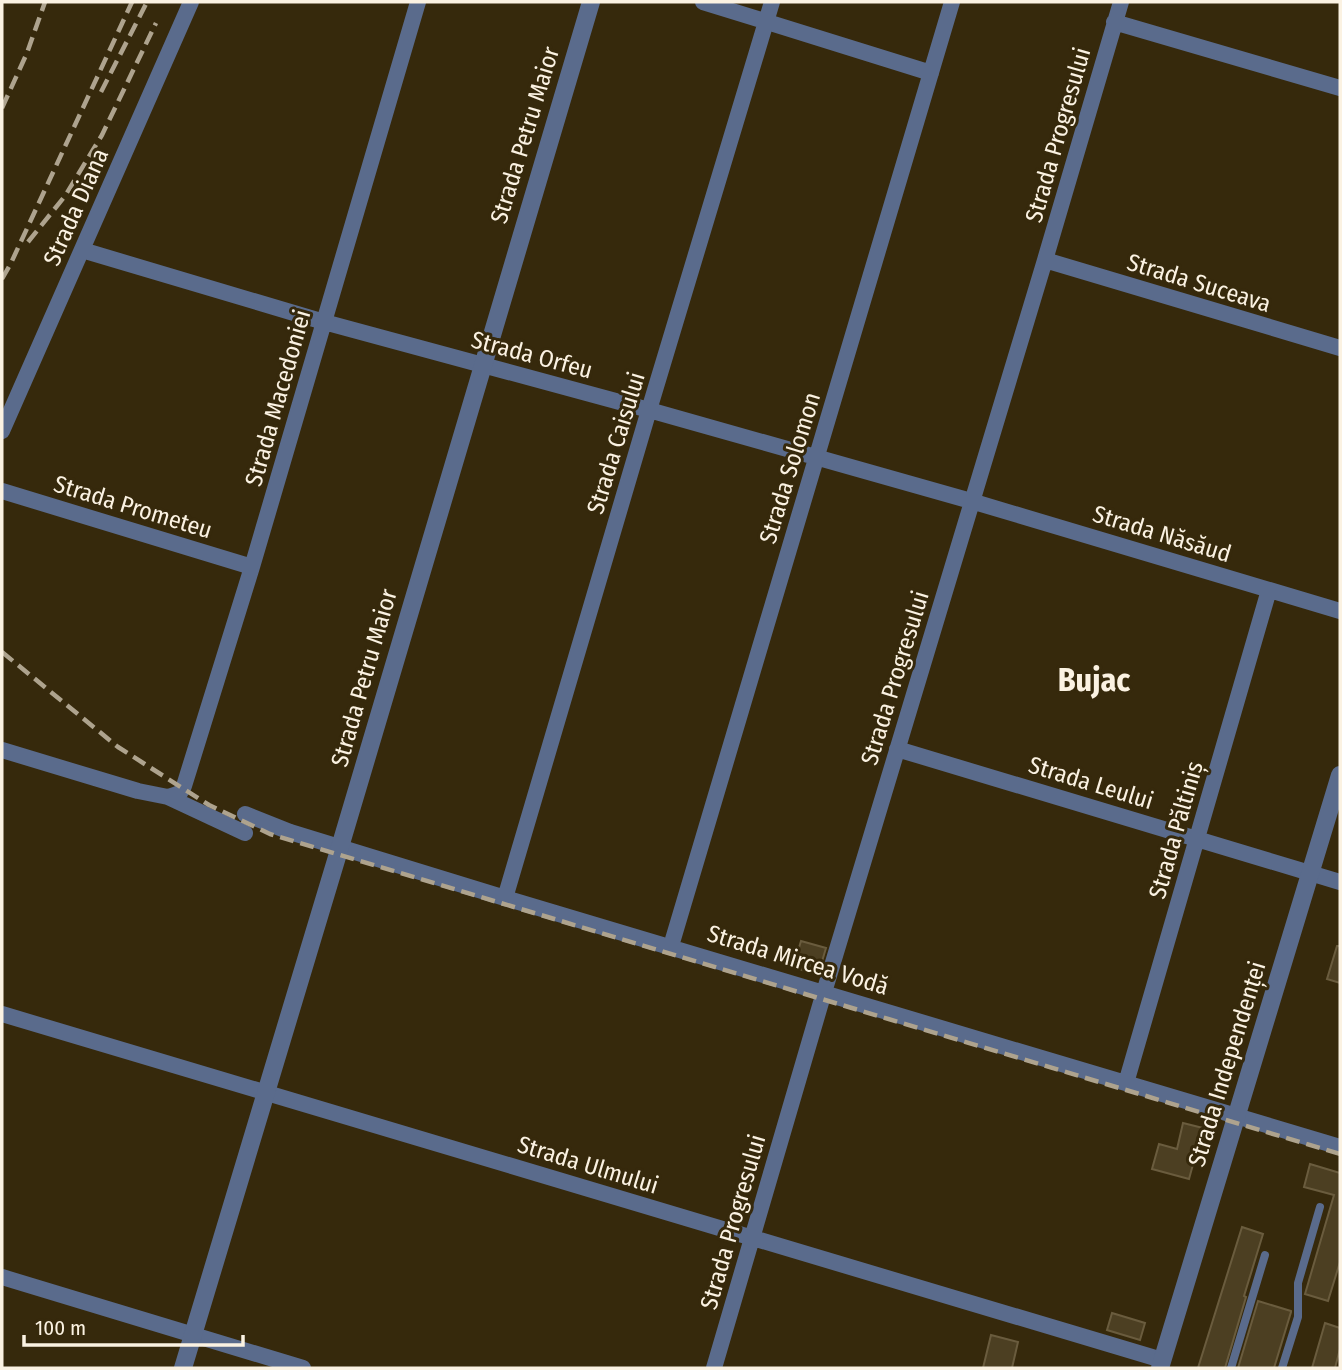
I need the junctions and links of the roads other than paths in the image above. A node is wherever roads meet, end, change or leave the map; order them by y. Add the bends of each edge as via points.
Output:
1 (191, 2) edge
2 (418, 2) edge
3 (591, 2) edge
4 (703, 2) edge
5 (772, 2) edge
6 (951, 2) edge
7 (1121, 2) edge
8 (766, 22) junction
9 (1114, 22) junction
10 (931, 73) junction
11 (1340, 88) edge
12 (82, 250) junction
13 (1045, 260) junction
14 (324, 322) junction
15 (1340, 348) edge
16 (482, 366) junction
17 (649, 410) junction
18 (2, 431) edge
19 (816, 458) junction
20 (2, 491) edge
21 (971, 501) junction
22 (252, 566) junction
23 (1269, 590) junction
24 (1340, 611) edge
25 (897, 749) junction
26 (2, 750) edge
27 (1340, 775) edge
28 (168, 797) junction
29 (245, 814) dead end
30 (245, 833) dead end
31 (1197, 839) junction
32 (340, 848) junction
33 (1311, 873) junction
34 (1340, 882) edge
35 (505, 898) junction
36 (671, 946) junction
37 (824, 992) junction
38 (2, 1014) edge
39 (1126, 1083) junction
40 (267, 1093) junction
41 (1236, 1116) junction
42 (1340, 1147) edge
43 (1320, 1208) dead end
44 (752, 1238) junction
45 (1265, 1255) dead end
46 (2, 1278) edge
47 (194, 1335) junction
48 (1161, 1364) edge
49 (183, 1368) edge
50 (303, 1368) edge
51 (714, 1368) edge
52 (1231, 1368) edge
53 (1282, 1368) edge

1 - 12 street, Strada Diana
2 - 14 street, Strada Macedoniei
3 - 16 street, Strada Petru Maior
4 - 8 street
5 - 8 street, Strada Caisului
6 - 10 street, Strada Solomon
7 - 9 street, Strada Progresului
8 - 10 street
8 - 17 street, Strada Caisului
9 - 11 street
9 - 13 street, Strada Progresului
10 - 19 street, Strada Solomon
12 - 14 street, Strada Orfeu
12 - 18 street, Strada Diana
13 - 15 street, Strada Suceava
13 - 21 street, Strada Progresului
14 - 16 street, Strada Orfeu
14 - 22 street, Strada Macedoniei
16 - 17 street, Strada Orfeu
16 - 32 street, Strada Petru Maior
17 - 19 street, Strada Orfeu
17 - 35 street, Strada Caisului
19 - 21 street, Strada Orfeu
19 - 36 street, Strada Solomon
20 - 22 street, Strada Prometeu
21 - 23 street, Strada Năsăud
21 - 25 street, Strada Progresului
22 - 28 street, Strada Macedoniei via 184,786 180,793
23 - 24 street, Strada Năsăud
23 - 31 street, Strada Păltiniș
25 - 31 street, Strada Leului
25 - 37 street, Strada Progresului
26 - 28 street
27 - 33 street, Strada Independenței
28 - 30 street
29 - 32 street, Strada Mircea Vodă
31 - 33 street, Strada Leului
31 - 39 street, Strada Păltiniș
32 - 35 street, Strada Mircea Vodă
32 - 40 street, Strada Petru Maior
33 - 34 street, Strada Leului
33 - 41 street, Strada Independenței
35 - 36 street, Strada Mircea Vodă
36 - 37 street, Strada Mircea Vodă
37 - 39 street, Strada Mircea Vodă
37 - 44 street, Strada Progresului
38 - 40 street, Strada Ulmului
39 - 41 street, Strada Mircea Vodă
40 - 44 street, Strada Ulmului
40 - 47 street, Strada Petru Maior
41 - 42 street, Strada Mircea Vodă
41 - 48 street, Strada Independenței
43 - 53 lane via 1298,1283 1298,1317
44 - 48 street, Strada Ulmului
44 - 51 street, Strada Progresului
45 - 52 lane
46 - 47 street
47 - 49 street, Strada Petru Maior
47 - 50 street

